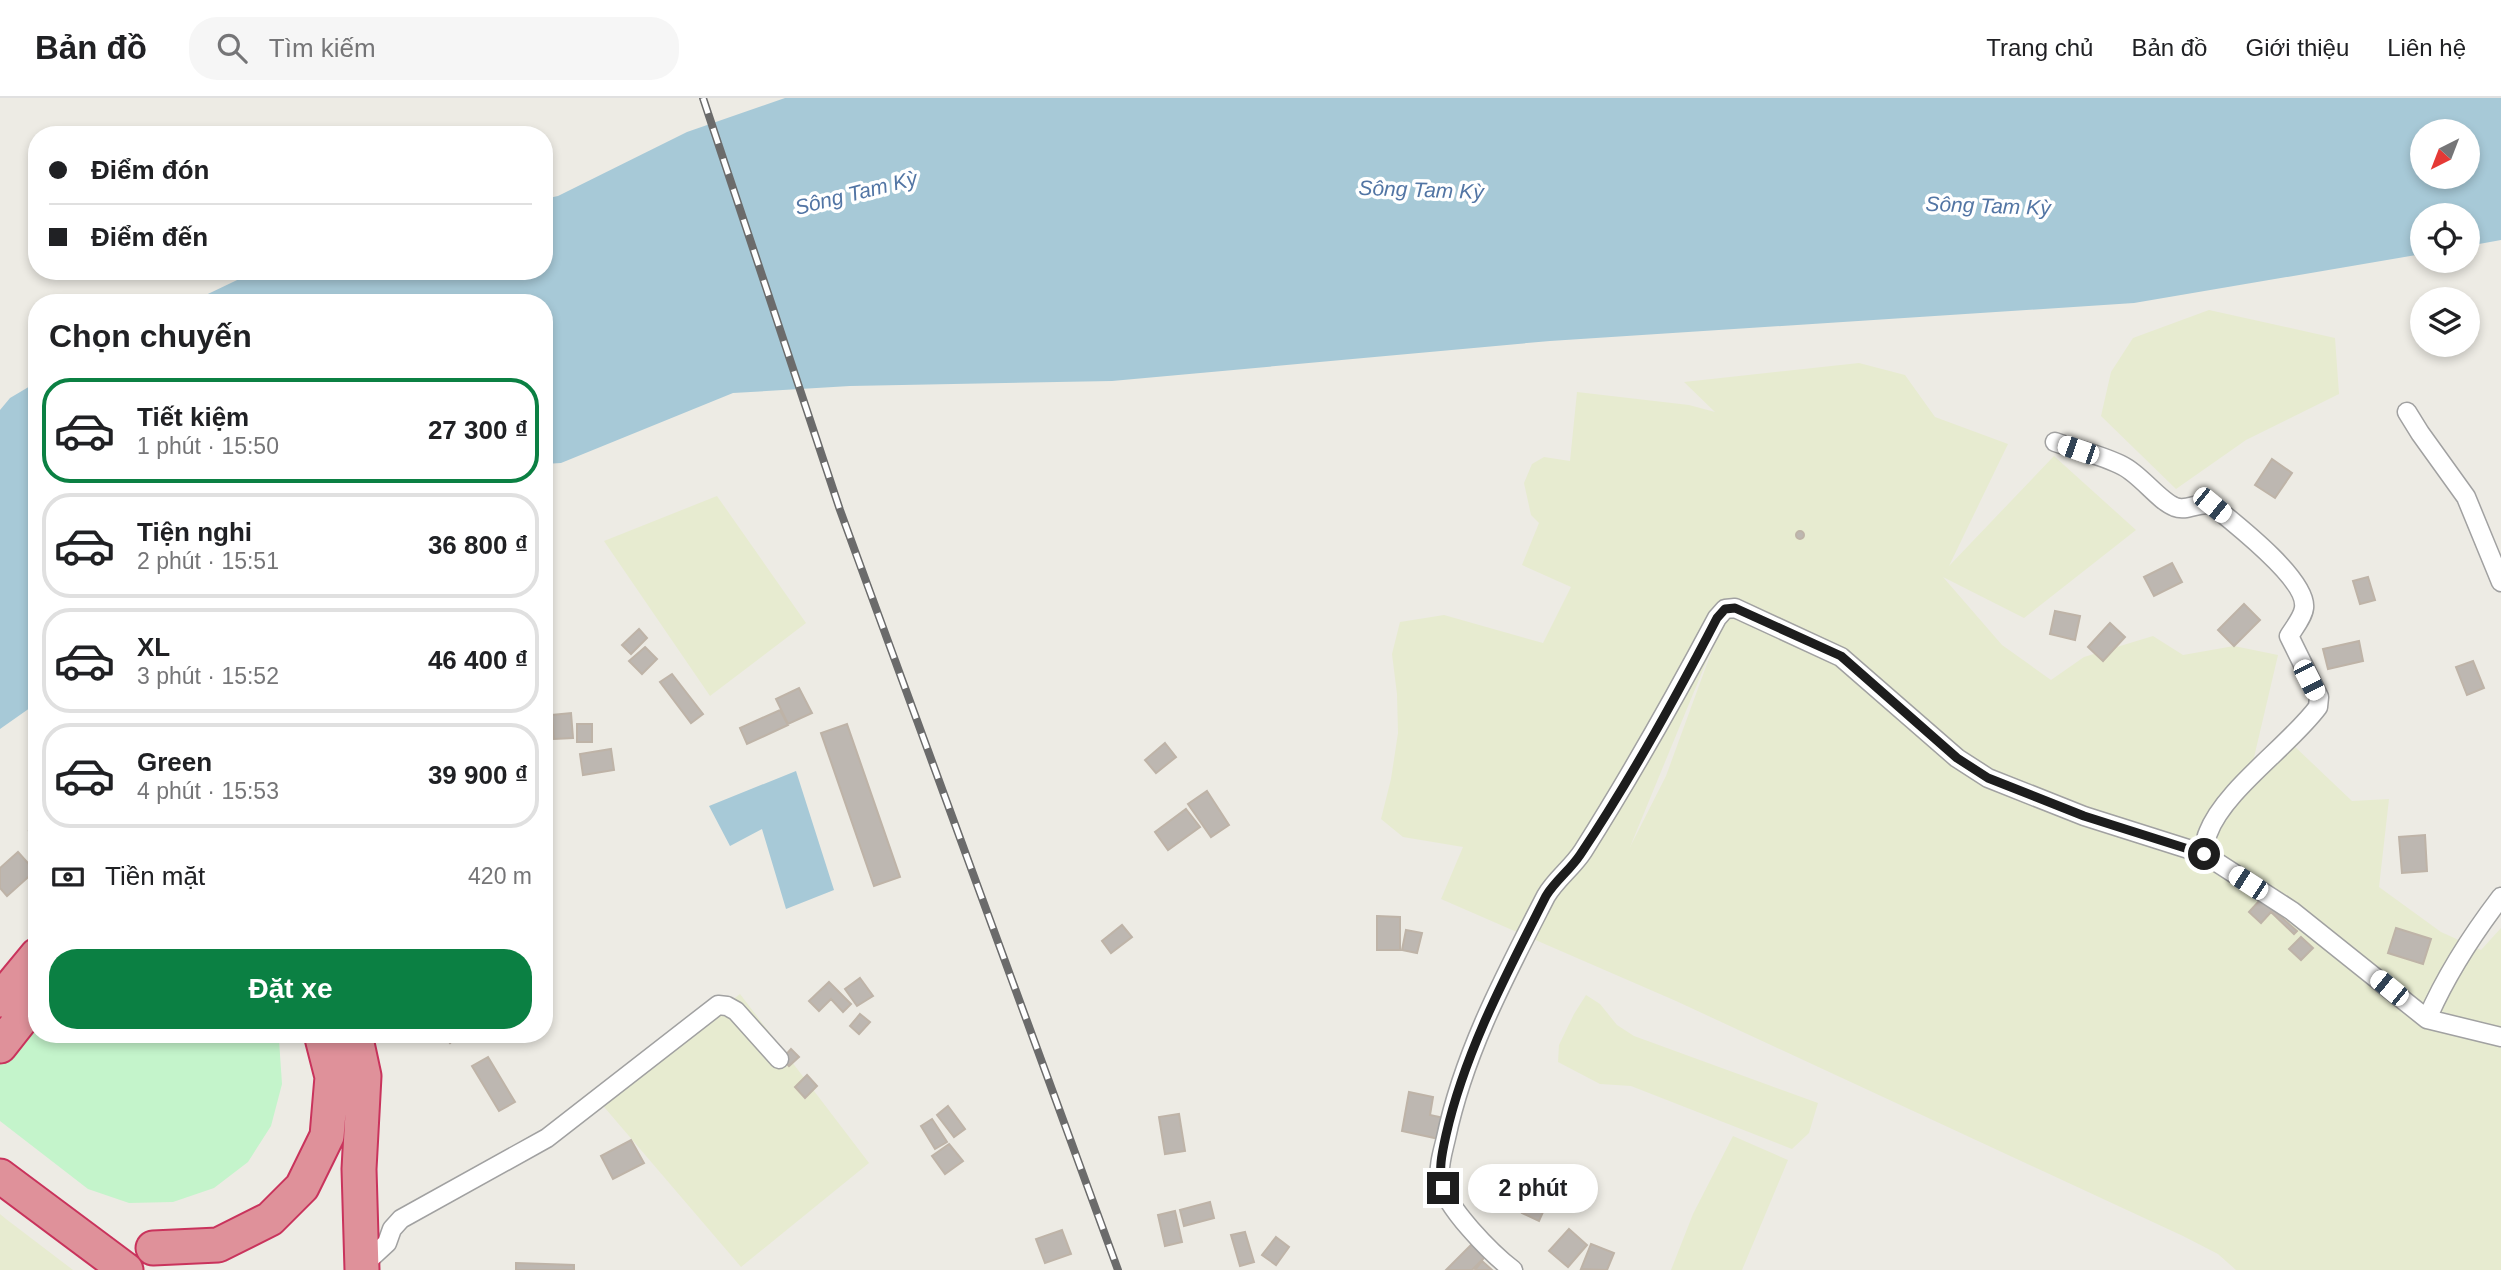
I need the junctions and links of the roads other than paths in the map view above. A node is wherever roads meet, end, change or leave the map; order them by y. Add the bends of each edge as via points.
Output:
1 (2407, 412) dead end
2 (2055, 442) dead end
3 (2501, 582) edge
4 (2204, 854) junction
5 (2501, 897) edge
6 (28, 966) edge
7 (0, 1000) edge
8 (28, 1010) edge
9 (2427, 1019) junction
10 (2501, 1037) edge
11 (323, 1043) edge
12 (357, 1043) edge
13 (0, 1045) edge
14 (779, 1059) dead end
15 (0, 1176) edge
16 (67, 1227) junction
17 (153, 1248) junction
18 (362, 1269) edge
19 (126, 1270) edge
20 (181, 1270) edge
21 (1513, 1270) edge

1 - 3 street via 2466,497
2 - 4 street via 2122,466 2172,506 2212,505 2281,564 2302,596 2304,610 2289,636 2319,697 2318,707 2232,796 2206,836
4 - 9 street via 2292,911
4 - 21 street via 2084,816 1988,778 1957,758 1841,656 1735,608 1725,609 1587,845 1546,896 1503,981 1454,1101 1441,1161 1443,1188 1483,1242
5 - 9 street via 2476,929
6 - 7 highway
8 - 13 highway
9 - 10 street
11 - 17 highway via 332,1077 327,1136 302,1187 270,1219 218,1245
12 - 18 highway via 364,1076 359,1169
14 - 18 street via 736,1011 718,1005 547,1138 401,1219 387,1243
15 - 16 highway
16 - 17 highway
16 - 19 highway
17 - 20 highway

